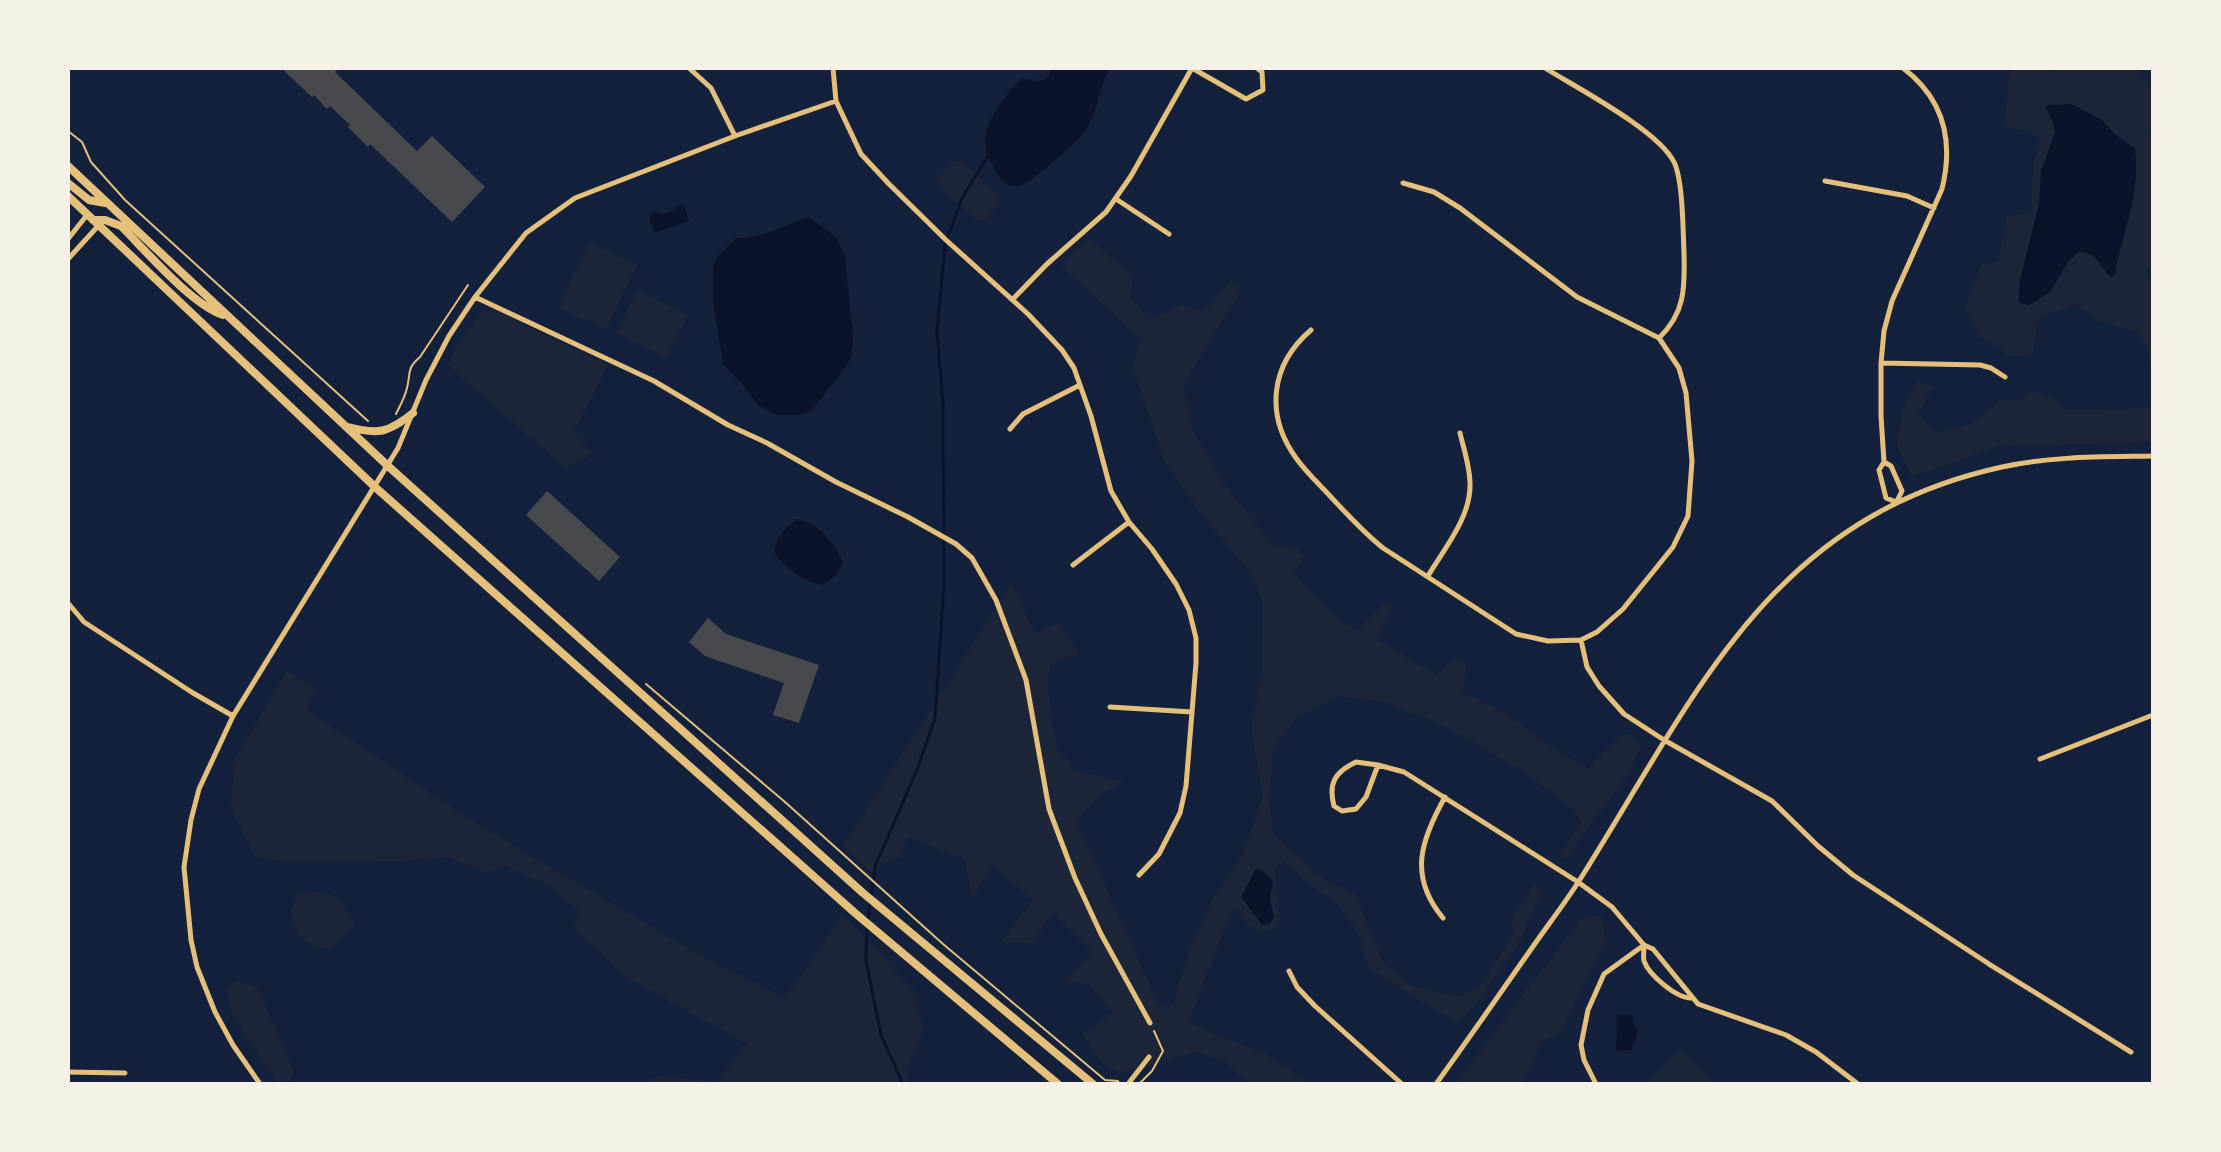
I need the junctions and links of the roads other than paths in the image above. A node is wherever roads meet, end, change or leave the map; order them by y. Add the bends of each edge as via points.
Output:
1 (689, 68) edge
2 (833, 68) edge
3 (1192, 68) edge
4 (1257, 68) edge
5 (1545, 68) edge
6 (1903, 68) edge
7 (836, 101) junction
8 (735, 136) junction
9 (68, 166) edge
10 (1825, 181) dead end
11 (68, 183) edge
12 (1403, 183) dead end
13 (68, 196) edge
14 (1116, 199) junction
15 (107, 204) junction
16 (1934, 208) junction
17 (93, 220) junction
18 (1169, 234) dead end
19 (68, 239) edge
20 (68, 259) edge
21 (475, 297) junction
22 (1013, 299) junction
23 (228, 316) junction
24 (1311, 330) dead end
25 (1659, 338) junction
26 (1881, 363) junction
27 (2005, 377) dead end
28 (1080, 385) junction
29 (413, 413) junction
30 (345, 426) junction
31 (1010, 429) dead end
32 (1460, 433) dead end
33 (2153, 456) edge
34 (1884, 462) junction
35 (388, 466) junction
36 (375, 487) junction
37 (1896, 502) junction
38 (1129, 522) junction
39 (1073, 565) dead end
40 (1428, 576) junction
41 (68, 603) edge
42 (1581, 640) junction
43 (1110, 707) dead end
44 (1192, 712) junction
45 (2153, 715) edge
46 (233, 716) junction
47 (1664, 740) junction
48 (2040, 759) dead end
49 (1378, 765) junction
50 (1445, 797) junction
51 (1139, 875) dead end
52 (1578, 882) junction
53 (1443, 918) dead end
54 (1644, 945) junction
55 (1289, 971) dead end
56 (1693, 998) junction
57 (1150, 1023) dead end
58 (2131, 1052) dead end
59 (1149, 1057) dead end
60 (68, 1072) edge
61 (125, 1073) dead end
62 (260, 1084) edge
63 (1058, 1084) edge
64 (1093, 1084) edge
65 (1128, 1084) edge
66 (1402, 1084) edge
67 (1436, 1084) edge
68 (1596, 1084) edge
69 (1858, 1084) edge

1 - 8 street via 711,88
2 - 7 street
3 - 4 street via 1246,99 1263,90
3 - 14 street
5 - 25 street via 1649,133 1674,162 1685,280 1682,305
6 - 16 street via 1928,92 1945,128 1947,169
7 - 8 street
7 - 22 street via 861,154
8 - 21 street via 596,188 558,209 526,233
9 - 15 highway
10 - 16 street via 1907,196
11 - 15 highway via 89,200
12 - 25 street via 1434,192 1577,297
13 - 17 highway
14 - 18 street
14 - 22 street
15 - 23 highway
16 - 26 street via 1892,301
17 - 19 street
17 - 20 street
17 - 23 highway via 121,226 191,295
17 - 36 highway
21 - 29 street via 434,362
21 - 57 street via 654,381 908,517 972,558 996,600 1026,680 1049,809 1075,878
22 - 28 street via 1062,350
23 - 30 highway
24 - 40 street via 1291,350 1279,377 1276,408 1284,438 1363,532
25 - 42 street via 1679,368 1686,393 1692,461 1688,516 1673,547 1623,609
26 - 27 street via 1980,365
26 - 34 street
28 - 31 street via 1023,414
28 - 38 street via 1111,491
29 - 30 highway via 388,430
29 - 35 street
30 - 35 highway
32 - 40 street via 1469,501
33 - 37 street via 2008,466
34 - 37 street via 1902,491
34 - 37 street via 1879,470 1886,498
35 - 36 street
35 - 64 highway via 863,893
36 - 46 street
36 - 63 highway via 855,913
37 - 47 street via 1829,544 1772,594 1729,644
38 - 39 street
38 - 44 street via 1189,610 1196,638
40 - 42 street via 1516,634 1548,641
41 - 46 street via 84,622
42 - 47 street via 1587,667 1599,686 1624,714
43 - 44 street
44 - 51 street via 1180,813 1159,854
45 - 48 street
46 - 62 street via 199,789 184,867 191,940 202,982 233,1045
47 - 52 street
47 - 58 street via 1772,801 1853,875
49 - 49 street via 1356,762 1340,770 1330,791 1334,806 1356,809
49 - 50 street via 1404,772
50 - 52 street
50 - 53 street via 1423,843 1421,868 1431,904
52 - 54 street via 1612,907
52 - 67 street
54 - 56 street
54 - 56 street via 1644,963 1679,996
54 - 68 street via 1604,974 1588,1010 1581,1045
55 - 66 street via 1315,1006
56 - 69 street via 1786,1035
59 - 65 street
60 - 61 street

